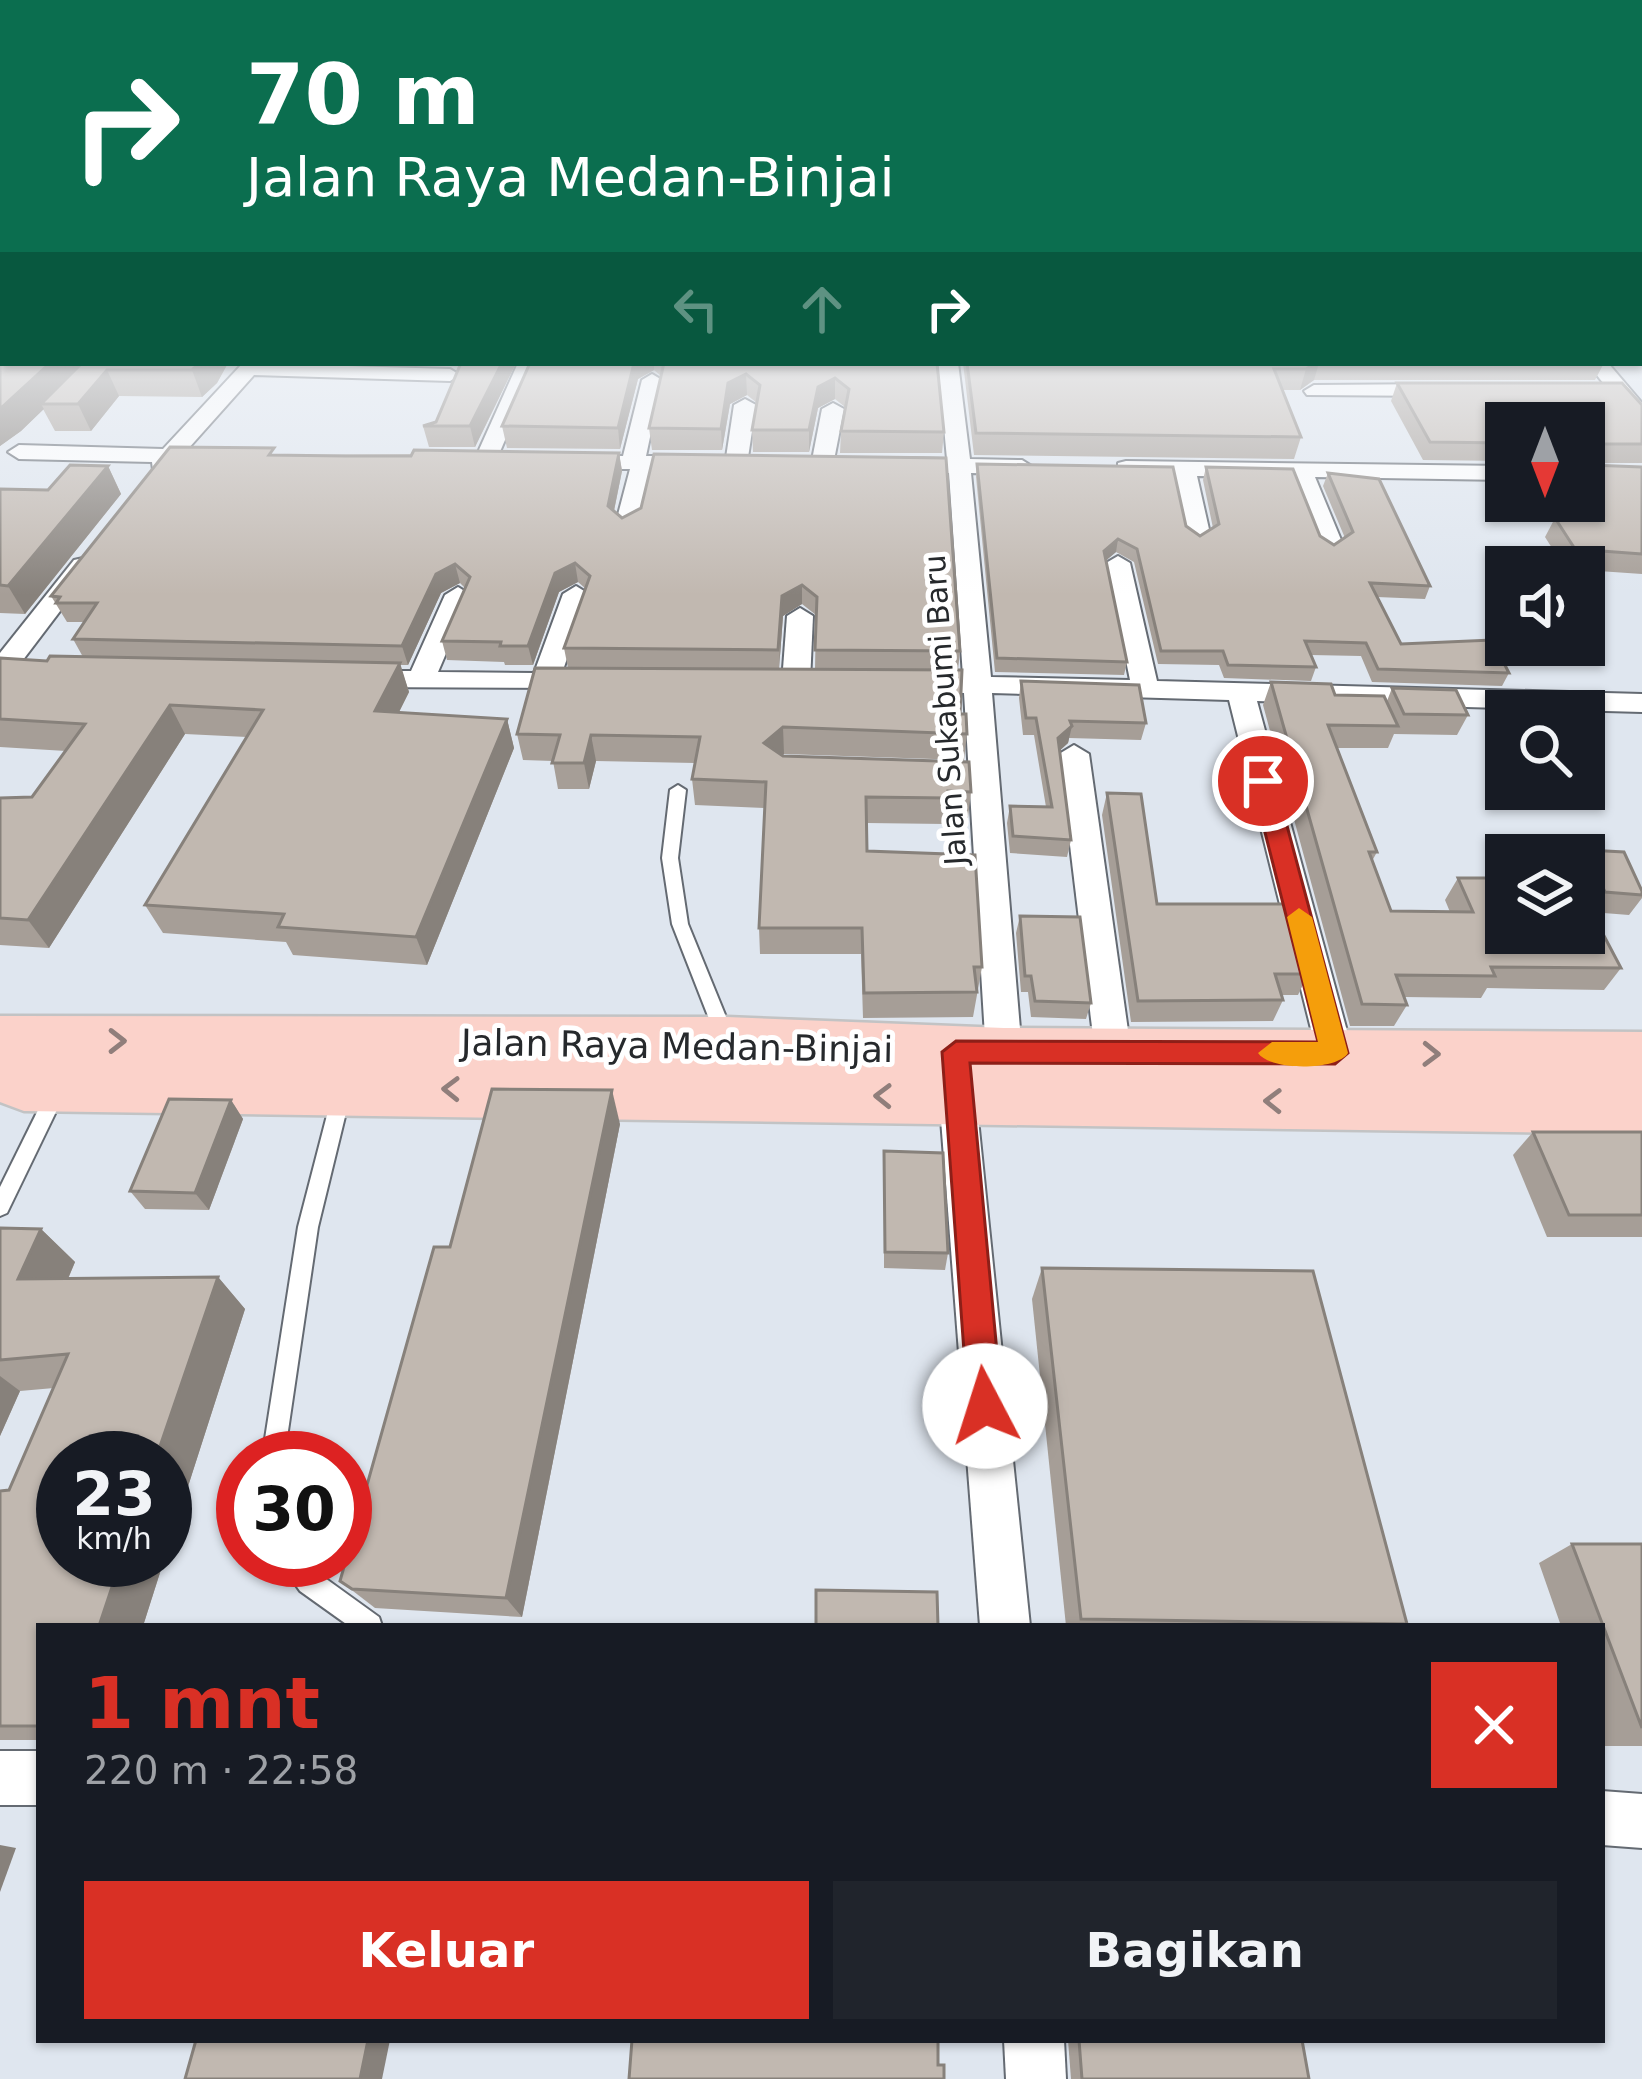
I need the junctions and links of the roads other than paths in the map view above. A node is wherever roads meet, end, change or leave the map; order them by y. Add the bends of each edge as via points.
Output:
1 (219, 401) edge
2 (507, 401) edge
3 (648, 401) edge
4 (947, 401) edge
5 (745, 405) dead end
6 (833, 409) dead end
7 (48, 422) edge
8 (10, 457) edge
9 (167, 457) junction
10 (235, 458) edge
11 (638, 462) junction
12 (959, 466) junction
13 (1042, 467) edge
14 (1106, 468) edge
15 (1184, 469) junction
16 (1301, 470) junction
17 (1485, 472) edge
18 (139, 492) edge
19 (627, 526) edge
20 (1198, 538) edge
21 (98, 546) edge
22 (1332, 547) edge
23 (1118, 563) dead end
24 (576, 594) dead end
25 (458, 595) edge
26 (800, 616) dead end
27 (0, 671) edge
28 (44, 672) edge
29 (330, 678) edge
30 (421, 679) junction
31 (545, 682) junction
32 (614, 682) edge
33 (796, 682) edge
34 (887, 683) edge
35 (979, 684) junction
36 (1145, 688) junction
37 (1240, 690) junction
38 (1642, 703) edge
39 (1074, 754) dead end
40 (678, 790) dead end
41 (727, 1042) junction
42 (1113, 1052) junction
43 (1335, 1053) junction
44 (1642, 1057) edge
45 (15, 1064) edge
46 (972, 1067) junction
47 (343, 1088) junction
48 (1642, 1107) edge
49 (0, 1207) edge
50 (277, 1431) edge
51 (316, 1587) edge
52 (366, 1623) edge
53 (1005, 1623) edge
54 (0, 1778) edge
55 (36, 1778) edge
56 (1605, 1818) edge
57 (1642, 1821) edge
58 (1034, 2043) edge
59 (1036, 2079) edge

1 - 9 street
2 - 11 street via 474,460
3 - 11 street
4 - 12 street, Jalan Sukabumi Baru
5 - 11 street via 747,464
6 - 12 street via 834,465
7 - 8 street
8 - 9 street
9 - 10 street
9 - 18 street
11 - 19 street
12 - 13 street
12 - 35 street, Jalan Sukabumi Baru
14 - 15 street
15 - 16 street
15 - 20 street
16 - 17 street
16 - 22 street
21 - 27 street
23 - 36 street
24 - 31 street
25 - 30 street
26 - 33 street
27 - 28 street
29 - 30 street
30 - 31 street
31 - 32 street
34 - 35 street
35 - 36 street
35 - 46 street, Jalan Sukabumi Baru via 970,774
36 - 37 street
37 - 38 street
37 - 43 street
39 - 42 street
40 - 41 lane via 670,859 680,924
45 -> 41 highway, Jalan Raya Medan-Binjai
41 - 46 highway, Jalan Raya Medan-Binjai
42 - 43 highway, Jalan Raya Medan-Binjai
42 - 46 highway, Jalan Raya Medan-Binjai
43 -> 44 highway, Jalan Raya Medan-Binjai
45 - 47 highway, Jalan Raya Medan-Binjai
45 - 49 lane
46 -> 47 highway, Jalan Raya Medan-Binjai
48 -> 46 highway, Jalan Raya Medan-Binjai
46 - 53 street, Jalan Sukabumi Baru
47 - 50 lane via 308,1227
51 - 52 lane
54 - 55 street
56 - 57 street
58 - 59 street

